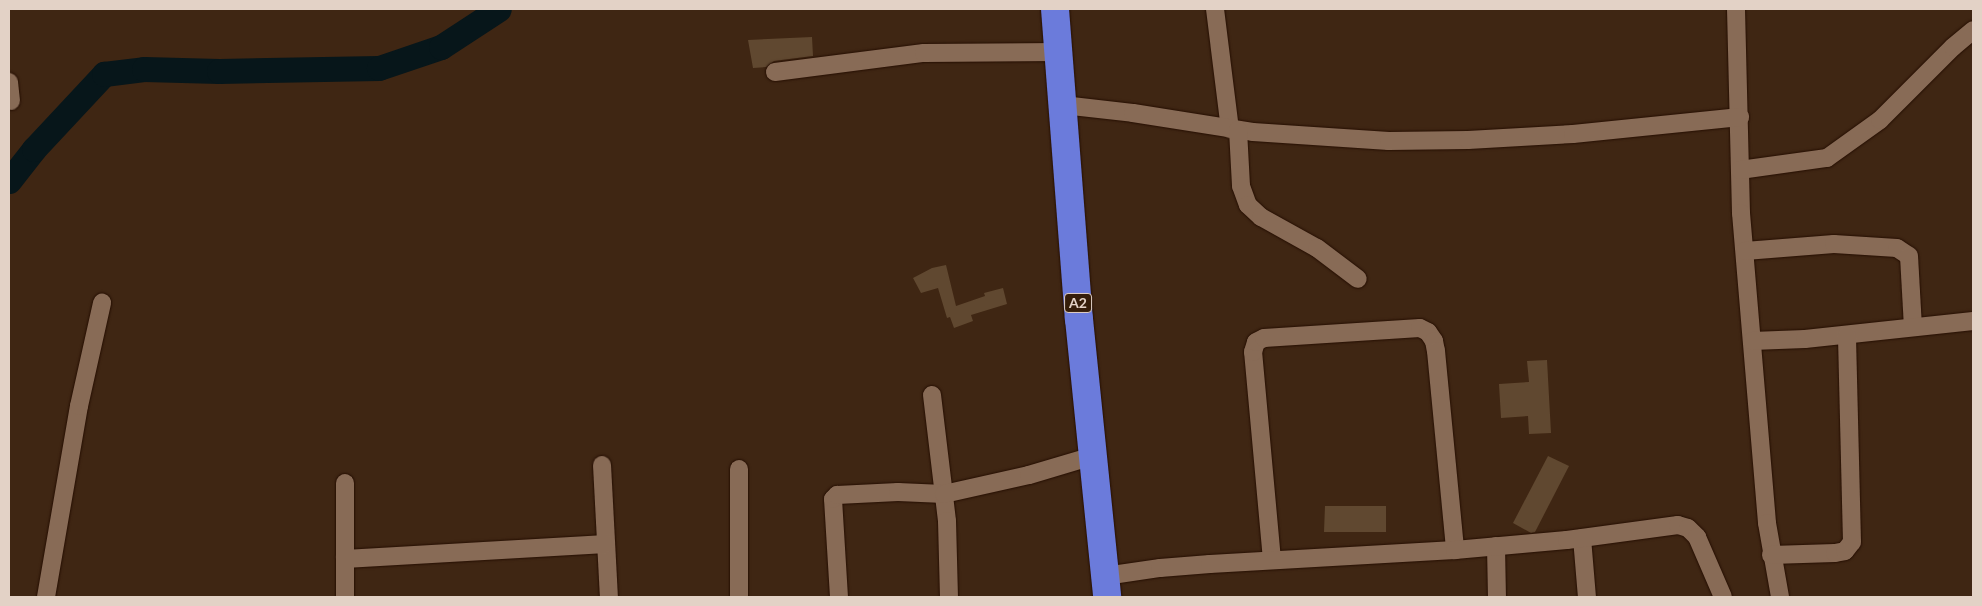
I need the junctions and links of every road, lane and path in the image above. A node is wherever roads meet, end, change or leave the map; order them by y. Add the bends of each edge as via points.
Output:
1 (1055, 9) edge
2 (1215, 9) edge
3 (1736, 9) edge
4 (1973, 30) edge
5 (1059, 52) junction
6 (775, 72) dead end
7 (9, 82) edge
8 (12, 101) dead end
9 (1063, 105) junction
10 (1740, 117) junction
11 (1234, 129) junction
12 (1740, 170) junction
13 (1744, 251) junction
14 (1358, 279) dead end
15 (102, 302) dead end
16 (1973, 321) edge
17 (1913, 327) junction
18 (1847, 335) junction
19 (1752, 341) junction
20 (932, 395) dead end
21 (1092, 456) junction
22 (602, 465) dead end
23 (739, 468) dead end
24 (345, 482) dead end
25 (944, 494) junction
26 (1582, 538) junction
27 (606, 544) junction
28 (1496, 546) junction
29 (1455, 550) junction
30 (1771, 555) junction
31 (345, 559) junction
32 (1272, 560) junction
33 (1106, 587) edge
34 (46, 597) edge
35 (345, 597) edge
36 (609, 597) edge
37 (739, 597) edge
38 (839, 597) edge
39 (949, 597) edge
40 (1497, 597) edge
41 (1587, 597) edge
42 (1722, 597) edge
43 (1780, 597) edge

1 - 5 highway, A2
2 - 11 street
3 - 10 street
4 - 12 street via 1880,120 1828,158
5 - 6 street via 924,53
5 - 9 highway, A2
7 - 8 street
9 - 11 street
9 - 21 highway, A2
10 - 11 street via 1573,134 1468,140 1389,141
10 - 12 street
11 - 14 street via 1241,186 1248,205 1261,218 1317,248
12 - 13 street
13 - 17 street via 1834,244 1897,248 1909,256
13 - 19 street
15 - 34 street via 79,406
16 - 17 street
17 - 18 street
18 - 19 street
18 - 30 street via 1852,542 1846,551 1835,553
19 - 30 street
20 - 25 street
21 - 25 street
21 - 33 highway, A2
22 - 27 street
23 - 37 street
24 - 31 street
25 - 38 street via 837,495 833,499
25 - 39 street
26 - 28 street
26 - 41 street
26 - 42 street via 1678,525 1688,528 1697,537
27 - 31 street
27 - 36 street
28 - 29 street
28 - 40 street
29 - 32 street
29 - 32 street via 1436,351 1428,332 1420,328 1264,338 1256,342 1253,352
30 - 43 street
31 - 35 street
32 - 33 street via 1160,568

